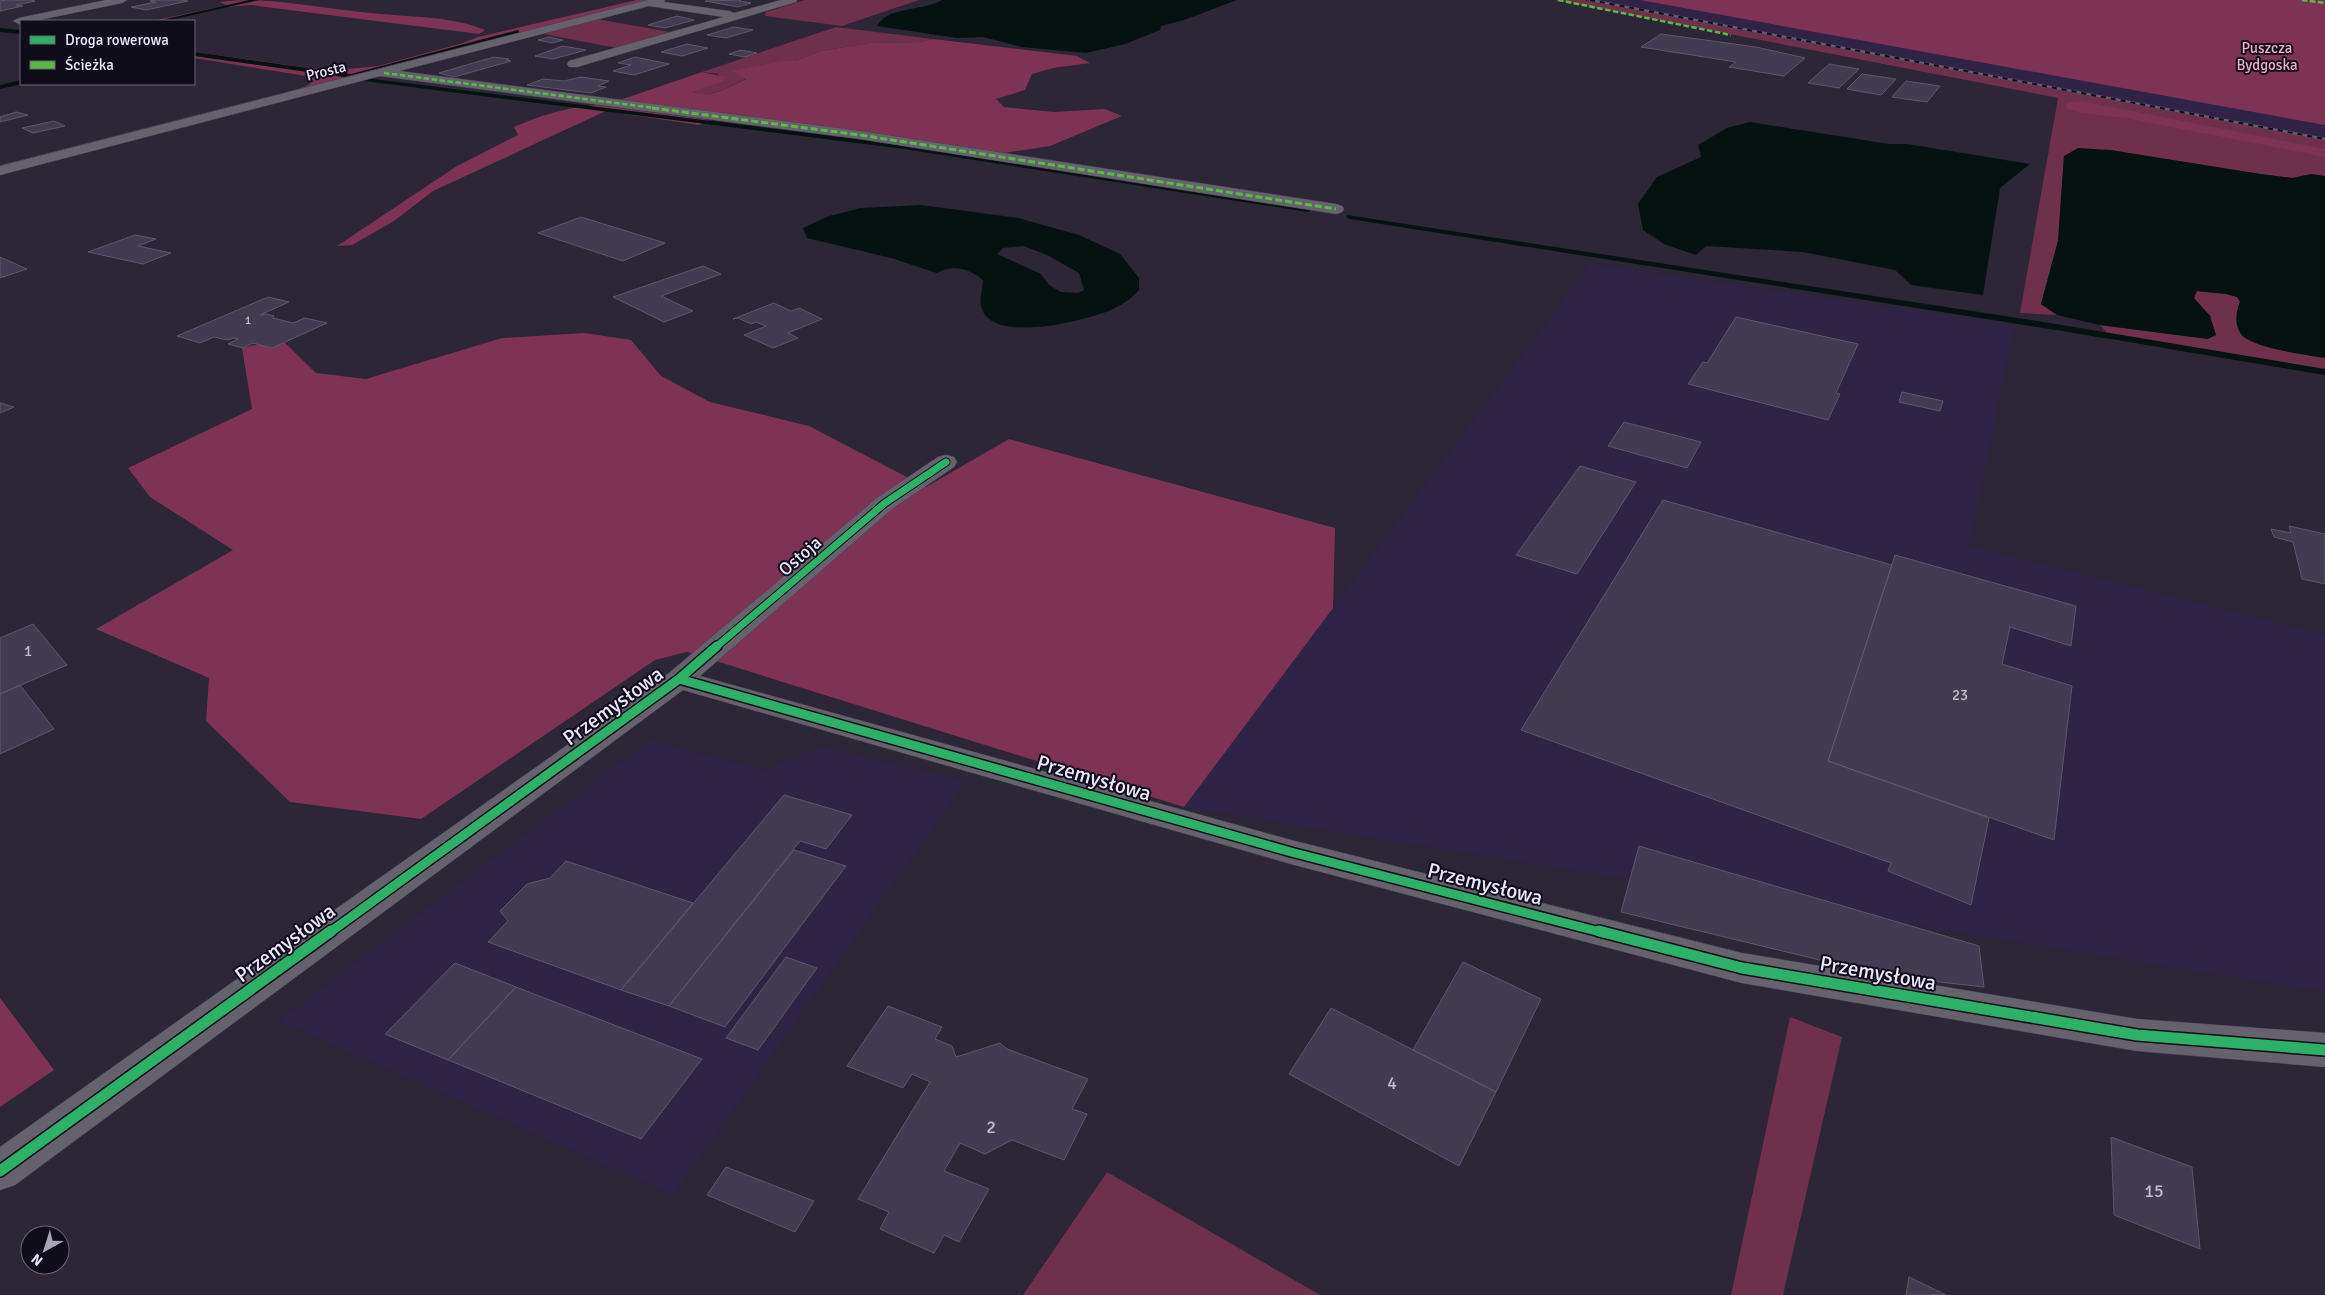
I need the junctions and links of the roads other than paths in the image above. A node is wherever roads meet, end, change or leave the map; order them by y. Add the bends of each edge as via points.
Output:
1 (122, 0) edge
2 (792, 0) edge
3 (655, 1) edge
4 (738, 16) junction
5 (24, 20) edge
6 (573, 64) dead end
7 (384, 73) junction
8 (0, 172) edge
9 (1336, 208) dead end
10 (946, 462) dead end
11 (679, 679) junction
12 (2325, 1050) edge
13 (0, 1170) edge

1 - 5 street
2 - 4 street
3 - 4 street
3 - 7 street, Prosta
4 - 6 street
7 - 8 street, Prosta
7 - 9 street via 870,137
10 - 11 street, Ostoja via 885,503
11 - 12 street, Przemysłowa via 1291,852 1742,968 2137,1035
11 - 13 street, Przemysłowa

